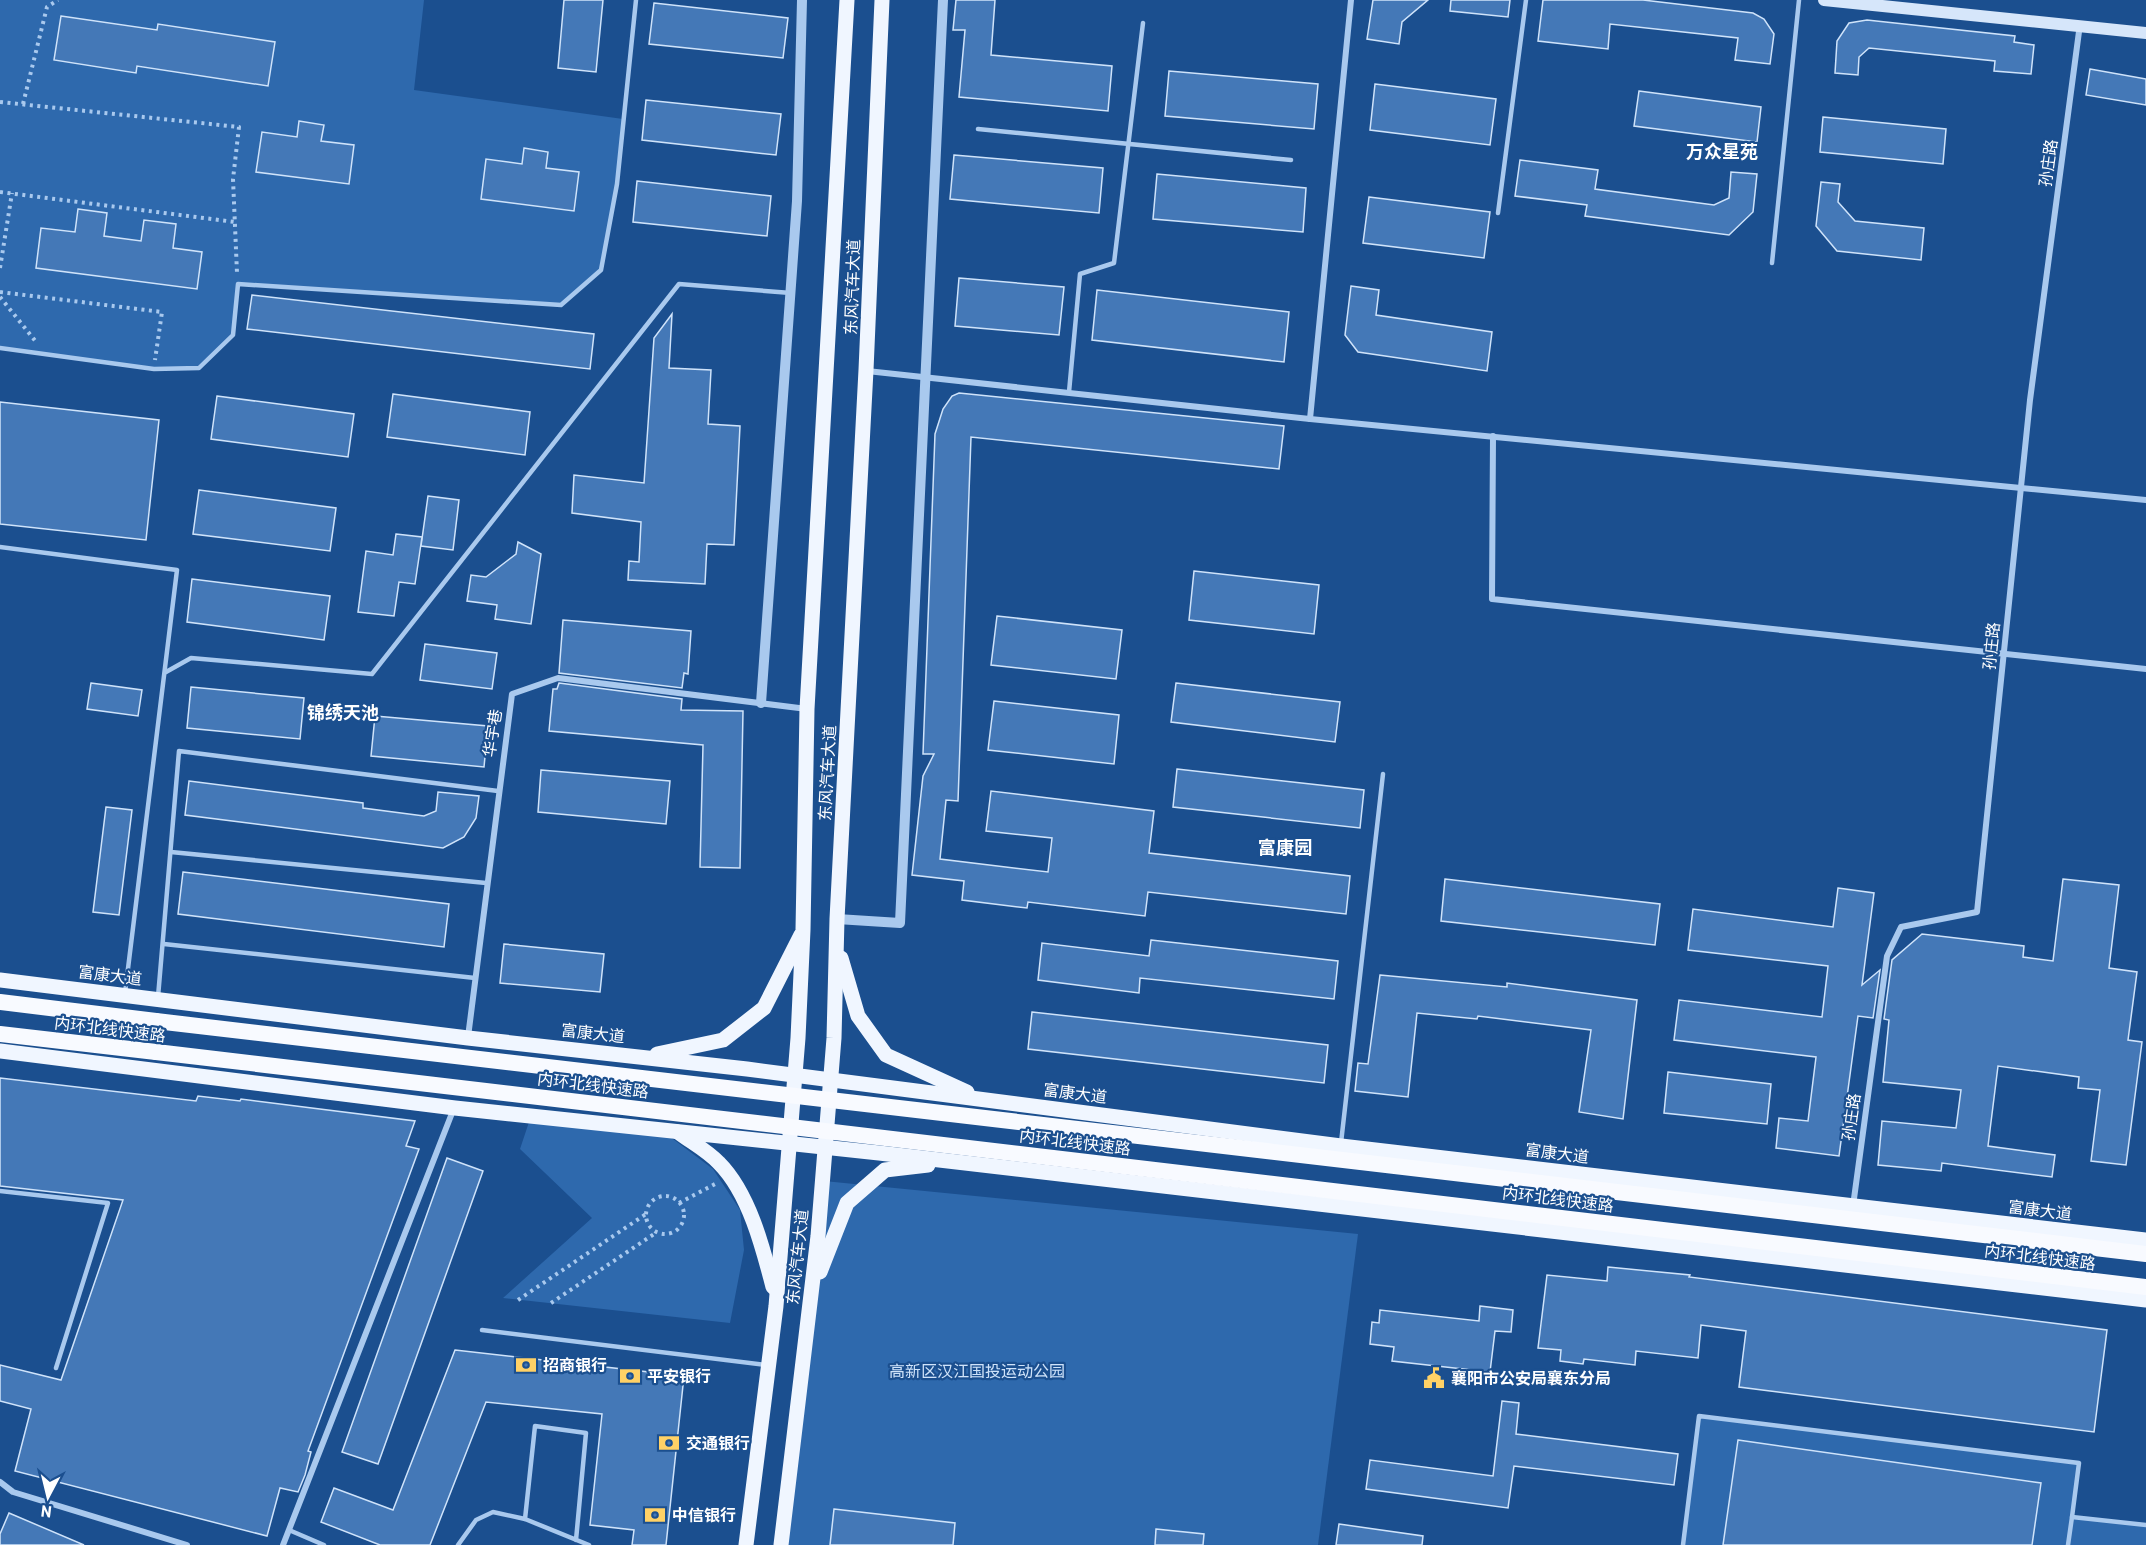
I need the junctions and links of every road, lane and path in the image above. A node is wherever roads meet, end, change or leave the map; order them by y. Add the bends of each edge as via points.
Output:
1 (58, 0) edge
2 (636, 0) edge
3 (802, 0) edge
4 (847, 0) edge
5 (882, 0) edge
6 (942, 0) edge
7 (1351, 0) edge
8 (1526, 0) edge
9 (1799, 0) edge
10 (1824, 0) edge
11 (1143, 23) dead end
12 (2080, 24) junction
13 (2146, 33) edge
14 (0, 102) edge
15 (22, 104) junction
16 (978, 129) dead end
17 (1128, 144) junction
18 (1291, 160) dead end
19 (0, 192) edge
20 (12, 193) junction
21 (1498, 213) dead end
22 (235, 222) junction
23 (1772, 263) dead end
24 (0, 268) edge
25 (238, 284) junction
26 (791, 293) junction
27 (0, 295) edge
28 (0, 348) edge
29 (47, 355) junction
30 (154, 369) junction
31 (866, 370) junction
32 (923, 376) junction
33 (1069, 392) junction
34 (1310, 419) junction
35 (1492, 436) junction
36 (2021, 486) junction
37 (2146, 500) edge
38 (0, 547) edge
39 (2004, 652) junction
40 (2146, 669) edge
41 (166, 672) junction
42 (761, 703) junction
43 (807, 709) junction
44 (1383, 774) dead end
45 (498, 791) junction
46 (171, 852) junction
47 (486, 883) junction
48 (837, 919) junction
49 (803, 930) junction
50 (836, 943) junction
51 (164, 944) junction
52 (475, 978) junction
53 (0, 980) edge
54 (124, 995) junction
55 (158, 999) junction
56 (0, 1002) edge
57 (0, 1034) edge
58 (468, 1038) junction
59 (0, 1051) edge
60 (644, 1057) junction
61 (795, 1075) junction
62 (830, 1079) junction
63 (984, 1100) junction
64 (455, 1107) junction
65 (678, 1132) junction
66 (790, 1144) junction
67 (1341, 1146) junction
68 (826, 1148) junction
69 (957, 1162) junction
70 (728, 1177) junction
71 (0, 1191) edge
72 (679, 1203) junction
73 (1852, 1206) junction
74 (646, 1214) junction
75 (657, 1232) junction
76 (2146, 1240) edge
77 (2146, 1254) edge
78 (2146, 1287) edge
79 (812, 1291) junction
80 (776, 1299) junction
81 (518, 1300) dead end
82 (2146, 1300) edge
83 (550, 1304) dead end
84 (482, 1329) dead end
85 (769, 1366) junction
86 (56, 1368) dead end
87 (0, 1482) edge
88 (2072, 1517) junction
89 (525, 1519) junction
90 (2146, 1525) edge
91 (289, 1530) junction
92 (576, 1540) junction
93 (188, 1545) edge
94 (283, 1545) edge
95 (324, 1545) edge
96 (458, 1545) edge
97 (589, 1545) edge
98 (746, 1545) edge
99 (781, 1545) edge
100 (1683, 1545) edge
101 (2068, 1545) edge

1 - 15 path via 47,7
2 - 25 lane via 617,184 601,270 561,305
3 - 26 street
4 - 43 main road, 东风汽车大道
5 - 31 main road, 东风汽车大道
6 - 32 street
7 - 34 street
8 - 21 lane
9 - 23 lane
10 - 12 main road
11 - 17 lane
12 - 13 main road
12 - 36 street, 孙庄路
14 - 15 path
15 - 22 path via 238,127 233,179
16 - 17 lane
17 - 18 lane
17 - 33 lane via 1114,263 1080,274
19 - 20 path
20 - 22 path
20 - 24 path
22 - 25 path
25 - 30 lane via 233,335 199,368
26 - 41 lane via 678,284 372,675 191,658
26 - 42 street
27 - 29 path
27 - 30 path via 162,312
28 - 29 lane
29 - 30 lane
31 - 32 street
31 - 48 main road, 东风汽车大道
32 - 33 street
32 - 48 street via 900,922
33 - 34 street
34 - 35 street
35 - 36 street
35 - 39 street via 1492,598
36 - 37 street
36 - 39 street, 孙庄路
38 - 41 lane via 177,570
39 - 40 street
39 - 73 street, 孙庄路 via 1977,912 1901,927 1887,956
41 - 54 lane
42 - 43 street, 华宇巷
42 - 45 street, 华宇巷 via 558,678 512,694
43 - 49 main road, 东风汽车大道
44 - 67 lane
45 - 46 lane via 179,751
45 - 47 street, 华宇巷
46 - 47 lane
46 - 51 lane
47 - 52 street, 华宇巷
48 - 50 main road, 东风汽车大道
49 - 60 main road via 764,1008 723,1040
49 - 61 main road, 东风汽车大道
50 - 62 main road, 东风汽车大道
50 - 63 main road via 858,1016 886,1055
51 - 52 lane
51 - 55 lane
52 - 58 street, 华宇巷
53 - 54 main road, 富康大道
54 - 55 main road, 富康大道
55 - 58 main road, 富康大道
56 - 77 highway, 内环北线快速路, bridge
57 - 78 highway, 内环北线快速路, bridge
58 - 60 main road, 富康大道
59 - 64 main road
60 - 61 main road, 富康大道
61 - 62 main road, 富康大道
61 - 66 main road, 东风汽车大道
62 - 63 main road, 富康大道
62 - 68 main road, 东风汽车大道
63 - 67 main road, 富康大道
64 - 65 main road
64 - 91 street
65 - 66 main road
65 - 70 main road via 720,1163
66 - 68 main road
66 - 80 main road, 东风汽车大道
67 - 73 main road, 富康大道
68 - 69 main road
68 - 79 main road, 东风汽车大道
69 - 79 main road via 885,1170 847,1203
69 - 82 main road
70 - 72 path
70 - 80 main road via 746,1204 761,1242
71 - 86 lane via 108,1203
72 - 74 path via 669,1197 657,1198
72 - 75 path via 683,1215 679,1226 669,1233
73 - 76 main road, 富康大道
74 - 75 path via 648,1224
74 - 81 path
75 - 83 path
79 - 99 main road, 东风汽车大道
80 - 85 main road, 东风汽车大道
84 - 85 lane
85 - 98 main road, 东风汽车大道
87 - 93 street via 13,1492
88 - 90 lane
88 - 100 lane via 2079,1463 1699,1416
88 - 101 lane
89 - 92 lane
89 - 92 lane via 536,1426 586,1433
89 - 96 lane via 493,1512 476,1520
91 - 94 street
91 - 95 lane
92 - 97 lane

